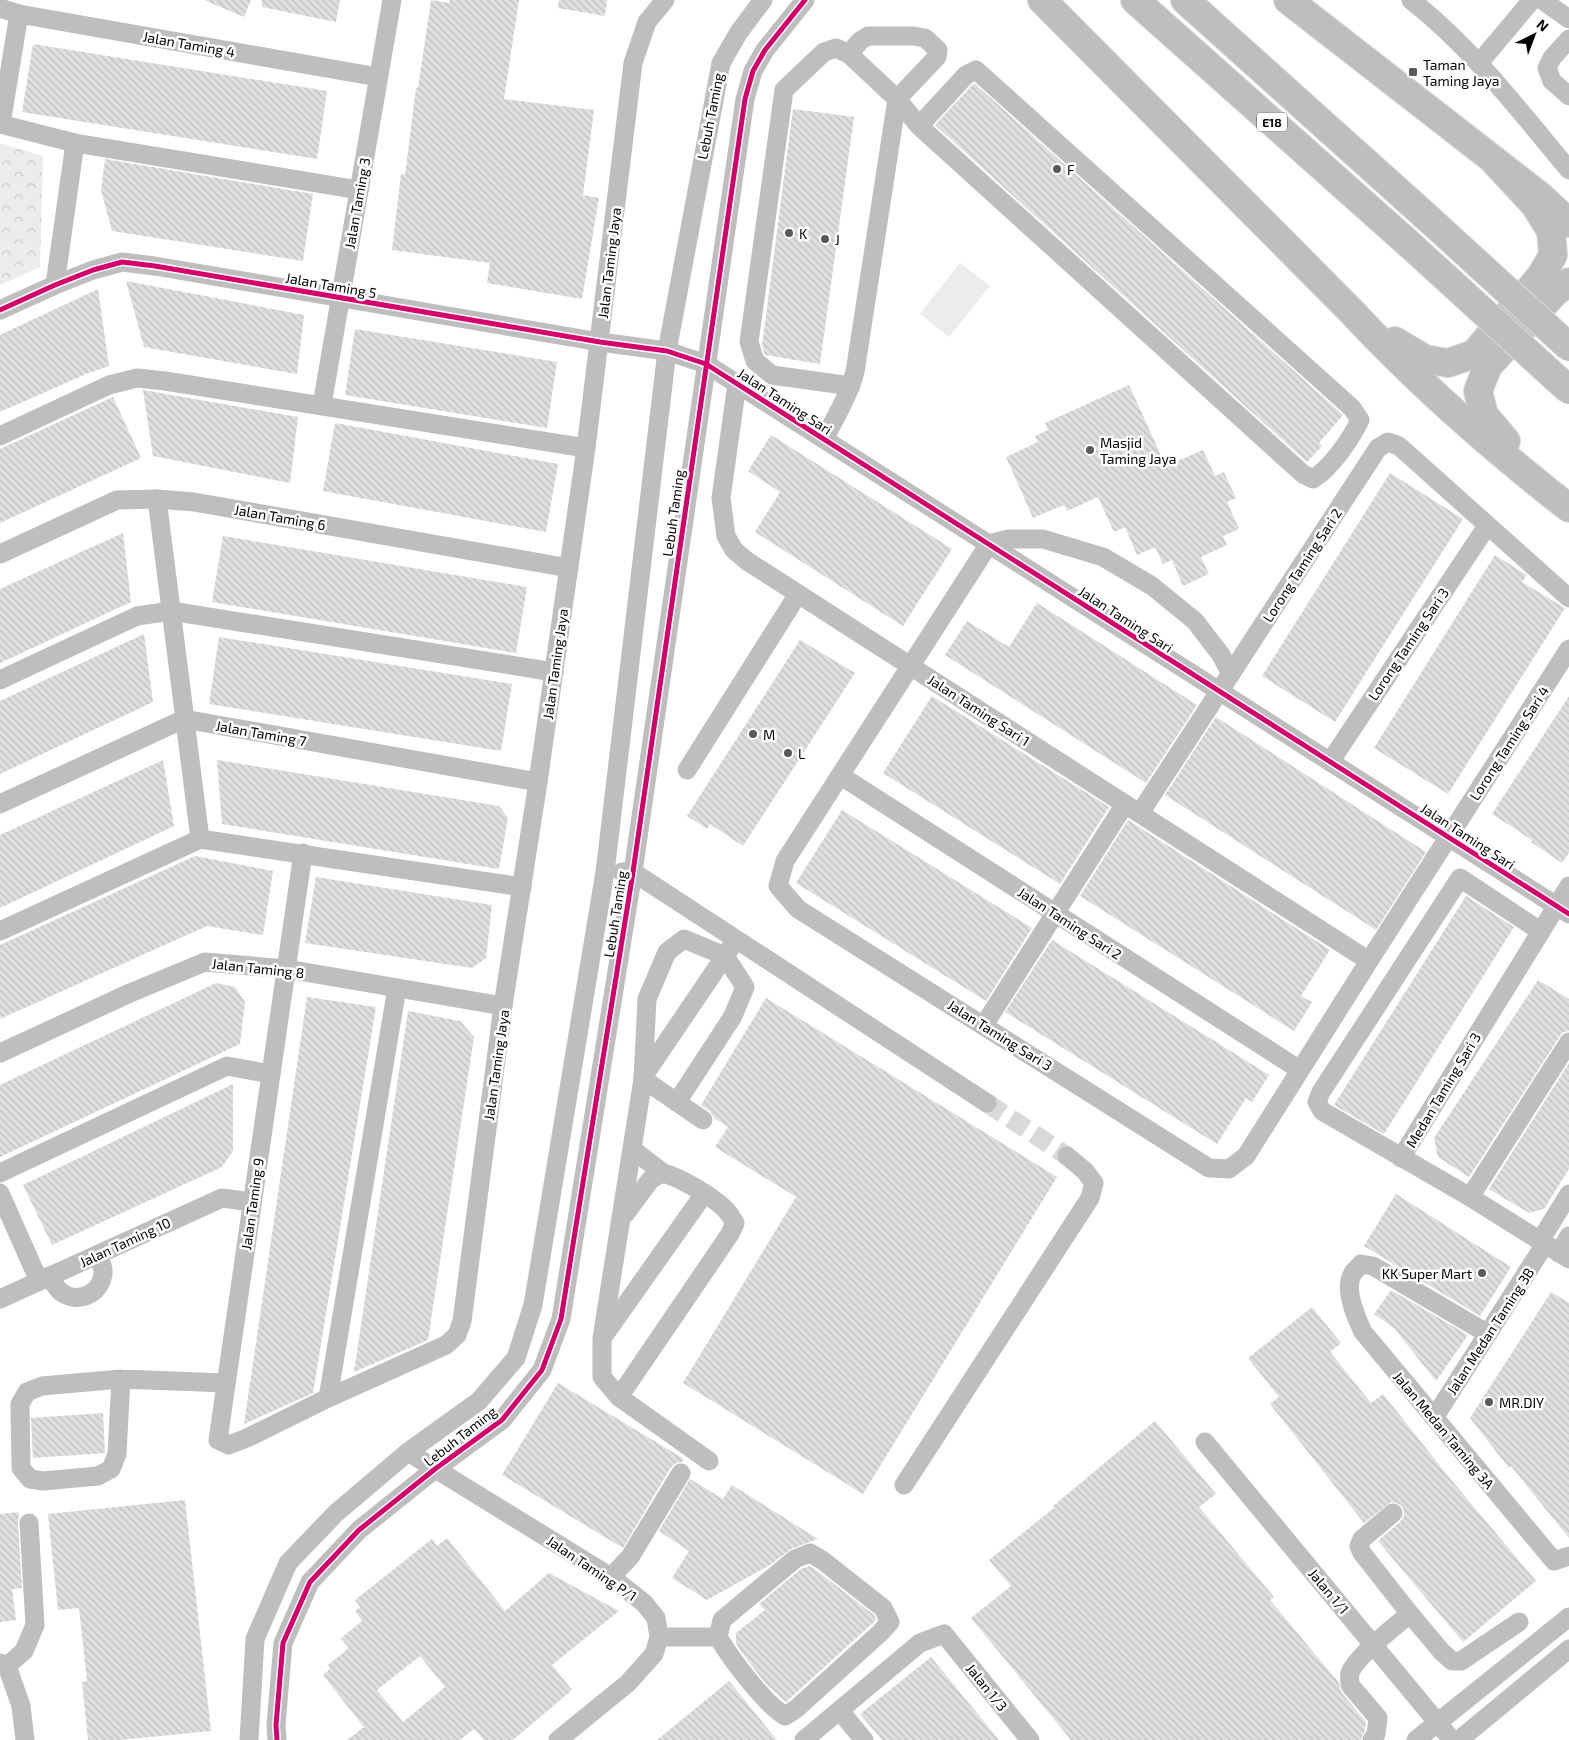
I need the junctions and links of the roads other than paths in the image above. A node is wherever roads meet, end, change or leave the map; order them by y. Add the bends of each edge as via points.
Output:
1 (392, 0) edge
2 (665, 0) edge
3 (763, 0) edge
4 (805, 0) edge
5 (1042, 0) edge
6 (1135, 0) edge
7 (1185, 0) edge
8 (1288, 0) edge
9 (1411, 0) edge
10 (1532, 0) edge
11 (1542, 0) edge
12 (0, 8) edge
13 (19, 14) junction
14 (1569, 19) edge
15 (1569, 40) edge
16 (849, 54) junction
17 (1479, 63) junction
18 (378, 77) junction
19 (1569, 96) edge
20 (897, 99) junction
21 (0, 124) edge
22 (920, 126) junction
23 (75, 144) junction
24 (1495, 162) junction
25 (1569, 170) edge
26 (359, 190) junction
27 (1569, 223) edge
28 (1569, 282) edge
29 (55, 285) junction
30 (340, 298) junction
31 (0, 310) edge
32 (1351, 311) junction
33 (600, 342) junction
34 (1569, 347) edge
35 (667, 351) junction
36 (706, 364) junction
37 (737, 384) junction
38 (850, 386) junction
39 (1569, 390) edge
40 (322, 405) junction
41 (0, 436) edge
42 (824, 439) junction
43 (586, 448) junction
44 (157, 499) junction
45 (1567, 506) edge
46 (1487, 526) junction
47 (989, 544) junction
48 (0, 554) edge
49 (569, 568) junction
50 (798, 594) junction
51 (1569, 598) edge
52 (171, 611) junction
53 (1569, 649) edge
54 (911, 666) junction
55 (554, 672) junction
56 (1231, 674) junction
57 (0, 680) edge
58 (1220, 692) junction
59 (184, 719) junction
60 (1330, 762) junction
61 (687, 770) dead end
62 (841, 776) junction
63 (538, 782) junction
64 (0, 804) edge
65 (1132, 809) junction
66 (1448, 837) junction
67 (200, 839) junction
68 (303, 853) junction
69 (606, 872) junction
70 (633, 872) junction
71 (1569, 886) edge
72 (522, 887) junction
73 (1562, 910) edge
74 (1055, 913) junction
75 (0, 931) edge
76 (1540, 931) junction
77 (736, 939) junction
78 (725, 956) junction
79 (1369, 961) junction
80 (286, 969) junction
81 (396, 988) junction
82 (504, 1006) junction
83 (984, 1025) junction
84 (1569, 1042) edge
85 (0, 1054) edge
86 (1300, 1070) junction
87 (271, 1074) junction
88 (642, 1078) junction
89 (677, 1102) junction
90 (987, 1103) tunnel mouth
91 (703, 1120) dead end
92 (632, 1149) junction
93 (1067, 1156) tunnel mouth
94 (1401, 1158) junction
95 (1229, 1169) joint
96 (0, 1173) edge
97 (663, 1173) junction
98 (0, 1194) edge
99 (704, 1194) junction
100 (1569, 1194) edge
101 (1470, 1197) junction
102 (252, 1202) junction
103 (622, 1217) junction
104 (1569, 1236) edge
105 (1553, 1249) edge
106 (97, 1255) junction
107 (44, 1279) junction
108 (0, 1299) edge
109 (1488, 1334) junction
110 (602, 1338) junction
111 (121, 1379) junction
112 (226, 1383) junction
113 (619, 1397) junction
114 (328, 1398) junction
115 (1434, 1418) junction
116 (1205, 1442) dead end
117 (408, 1452) junction
118 (709, 1461) dead end
119 (436, 1469) junction
120 (681, 1473) dead end
121 (904, 1485) dead end
122 (1393, 1513) dead end
123 (29, 1523) dead end
124 (1569, 1556) edge
125 (611, 1577) junction
126 (1410, 1614) junction
127 (1569, 1617) edge
128 (1519, 1622) dead end
129 (659, 1637) junction
130 (718, 1637) junction
131 (1374, 1645) junction
132 (1569, 1649) edge
133 (4, 1664) edge
134 (840, 1711) junction
135 (1438, 1723) junction
136 (25, 1740) edge
137 (249, 1740) edge
138 (277, 1740) edge
139 (558, 1740) edge
140 (804, 1740) edge
141 (864, 1740) edge
142 (1030, 1740) edge
143 (1372, 1740) edge
144 (1416, 1740) edge
145 (1452, 1740) edge
146 (1459, 1740) edge

1 - 18 street, Jalan Taming 3
2 - 33 street, Jalan Taming Jaya via 647,22 634,62
3 - 35 street, Lebuh Taming via 738,32 721,63
4 - 36 street, Lebuh Taming via 753,71 745,99
5 - 32 highway
6 - 39 highway, E18, bridge
7 - 34 highway, E18, bridge
8 - 24 highway
9 - 17 street via 1438,21
10 - 17 street
11 - 14 street
12 - 13 street, Jalan Taming 4
13 - 18 street, Jalan Taming 4
13 - 21 street
15 - 19 street via 1547,68 1552,81
16 - 20 street
16 - 20 street via 860,40 868,36 925,38 938,50 936,57
16 - 38 street via 836,48 824,52 784,90 749,342 755,361 772,375
17 - 25 street
18 - 26 street, Jalan Taming 3
20 - 22 street
20 - 38 street
21 - 23 street
22 - 22 street via 966,75 976,70 1352,408 1360,420 1322,473 1313,479 1303,474
23 - 26 street
23 - 29 street
24 - 27 highway
24 - 32 highway via 1535,205 1550,231 1553,255 1541,276 1474,354 1448,363 1425,359
26 - 30 street, Jalan Taming 3
28 - 45 highway via 1555,292 1488,366 1478,391 1484,415 1495,430
29 - 30 street, Jalan Taming 5 via 122,262
29 - 31 street, Jalan Taming 5
30 - 33 street, Jalan Taming 5
30 - 40 street, Jalan Taming 3
32 - 45 highway via 1388,350 1487,441
33 - 35 street, Jalan Taming 5
33 - 43 street, Jalan Taming Jaya
35 - 36 street, Jalan Taming Sari
35 - 69 street, Lebuh Taming
36 - 37 street, Jalan Taming Sari
36 - 70 street, Lebuh Taming
37 - 42 street, Jalan Taming Sari
37 - 50 street, Jalan Taming Sari 1 via 721,498 726,536 734,550 747,561
38 - 42 street
40 - 41 street via 137,378 109,385
40 - 43 street
42 - 47 street, Jalan Taming Sari
43 - 49 street, Jalan Taming Jaya
44 - 48 street, Jalan Taming 6 via 117,500
44 - 49 street, Jalan Taming 6 via 194,502
44 - 52 street
46 - 51 street
46 - 56 street, Lorong Taming Sari 2 via 1399,446 1388,442 1378,448
46 - 60 street, Lorong Taming Sari 3
47 - 54 street
47 - 56 street via 1008,539 1043,539 1103,557 1152,586 1195,621
47 - 58 street, Jalan Taming Sari
49 - 55 street, Jalan Taming Jaya
50 - 54 street, Jalan Taming Sari 1
50 - 61 street
52 - 55 street
52 - 57 street via 137,616
52 - 59 street
53 - 66 street, Lorong Taming Sari 4
54 - 62 street
54 - 65 street, Jalan Taming Sari 1
55 - 63 street, Jalan Taming Jaya
56 - 58 street, Lorong Taming Sari 2
58 - 60 street, Jalan Taming Sari
58 - 65 street, Lorong Taming Sari 2
59 - 63 street, Jalan Taming 7
59 - 64 street
59 - 67 street
60 - 66 street, Jalan Taming Sari
62 - 74 street, Jalan Taming Sari 2
62 - 83 street, Jalan Taming Sari 3 via 785,860 778,886 798,909
63 - 72 street, Jalan Taming Jaya
65 - 74 street, Lorong Taming Sari 2
65 - 79 street, Jalan Taming Sari 1
66 - 73 street, Jalan Taming Sari
66 - 79 street, Lorong Taming Sari 4
67 - 68 street
67 - 75 street
68 - 72 street
68 - 80 street, Jalan Taming 9
69 - 70 street
69 - 117 street, Lebuh Taming via 533,1305 516,1358 479,1401
70 - 77 street
70 - 119 street, Lebuh Taming via 561,1318 542,1370 502,1420
71 - 73 street, Medan Taming Sari 3
72 - 82 street, Jalan Taming Jaya
73 - 76 street, Medan Taming Sari 3
74 - 83 street, Lorong Taming Sari 2
74 - 86 street, Jalan Taming Sari 2
76 - 94 street, Medan Taming Sari 3
76 - 94 street via 1460,878 1321,1092 1317,1102 1322,1111
77 - 78 street
77 - 90 street
78 - 88 street
78 - 88 street via 684,939 667,952 647,999
78 - 89 street via 745,987 733,1016
79 - 86 street, Lorong Taming Sari 4
80 - 81 street, Jalan Taming 8
80 - 85 street, Jalan Taming 8 via 205,962
80 - 87 street, Jalan Taming 9
81 - 82 street, Jalan Taming 8
81 - 114 street
82 - 114 street, Jalan Taming Jaya via 462,1321 457,1335 446,1345
83 - 95 street, Jalan Taming Sari 3 via 1209,1168
84 - 101 street
86 - 95 street, Lorong Taming Sari 4 via 1246,1156
87 - 96 street via 227,1066
87 - 102 street, Jalan Taming 9
88 - 89 street
88 - 92 street
89 - 91 street
92 - 97 street
92 - 103 street
93 - 121 street via 1094,1183 1090,1198
94 - 101 street, Medan Taming Sari 3
97 - 99 street via 675,1176
97 - 103 street via 651,1179
98 - 107 street
99 - 110 street
99 - 113 street via 726,1210 735,1222 730,1234
100 - 105 street
101 - 105 street, Medan Taming Sari 3
102 - 106 street, Jalan Taming 10 via 222,1198
102 - 112 street, Jalan Taming 9
103 - 110 street
104 - 105 street
105 - 109 street, Jalan Medan Taming 3B
106 - 107 street, Jalan Taming 10
106 - 107 street via 103,1274 100,1283 81,1298 62,1293
107 - 108 street, Jalan Taming 10
109 - 115 street, Jalan Medan Taming 3B
109 - 115 street, Jalan Medan Taming 3A via 1373,1266 1361,1264 1352,1274 1349,1286 1352,1305 1363,1332
110 - 113 street via 602,1377
111 - 111 street via 42,1386 27,1392 20,1404 21,1468 30,1479 43,1481 98,1476 111,1469 117,1454
111 - 112 street
112 - 114 street, Jalan Taming 9 via 218,1440 229,1445
113 - 118 street
115 - 124 street, Jalan Medan Taming 3A via 1554,1561
116 - 131 street, Jalan 1/1
117 - 119 street, Jalan Taming P/1
117 - 137 street, Lebuh Taming via 336,1513 288,1563 254,1639
119 - 125 street, Jalan Taming P/1
119 - 138 street, Lebuh Taming via 359,1530 310,1582 283,1643
120 - 125 street via 630,1556
122 - 126 street via 1362,1539 1359,1546
123 - 133 street via 35,1625 24,1651
125 - 129 street, Jalan Taming P/1 via 650,1610 656,1618
126 - 128 street via 1452,1661 1461,1661
126 - 131 street
127 - 135 street
129 - 130 street
129 - 139 street via 654,1654 628,1683
130 - 130 street via 722,1620 796,1559 810,1553 883,1608 890,1622 785,1716 773,1709
131 - 135 street, Jalan 1/1
131 - 143 street via 1350,1674 1350,1686 1378,1718
132 - 146 street
133 - 136 street via 21,1706
134 - 140 street
134 - 141 street
134 - 142 street, Jalan 1/3 via 920,1643 944,1634
135 - 144 street
135 - 145 street, Jalan 1/1

